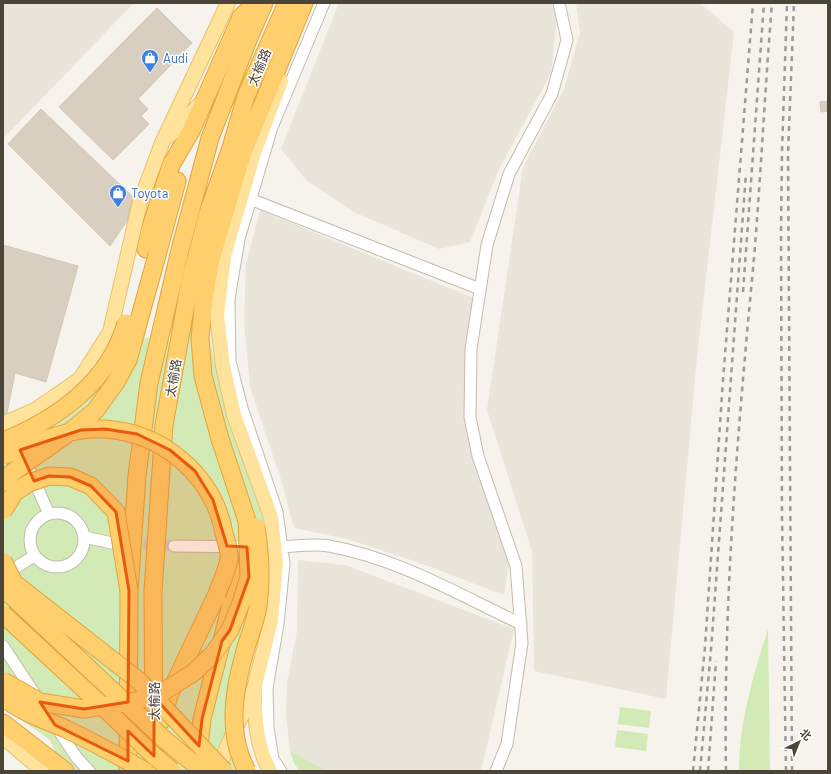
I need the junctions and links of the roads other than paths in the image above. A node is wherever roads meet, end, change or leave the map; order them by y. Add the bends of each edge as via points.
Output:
1 (228, 3) edge
2 (256, 3) edge
3 (264, 3) edge
4 (287, 3) edge
5 (304, 3) edge
6 (312, 3) edge
7 (324, 3) edge
8 (559, 3) edge
9 (244, 10) edge
10 (206, 97) junction
11 (162, 143) junction
12 (250, 199) junction
13 (151, 252) junction
14 (480, 288) junction
15 (5, 424) edge
16 (3, 441) edge
17 (3, 456) edge
18 (233, 479) junction
19 (3, 482) edge
20 (3, 511) edge
21 (49, 514) junction
22 (84, 537) junction
23 (112, 543) dead end
24 (174, 546) tunnel mouth
25 (278, 547) junction
26 (34, 556) junction
27 (229, 559) junction
28 (3, 561) edge
29 (3, 576) edge
30 (3, 588) edge
31 (129, 591) junction
32 (3, 614) edge
33 (521, 624) junction
34 (3, 646) edge
35 (3, 681) edge
36 (254, 689) junction
37 (3, 696) edge
38 (3, 723) edge
39 (3, 738) edge
40 (154, 742) junction
41 (43, 771) edge
42 (65, 771) edge
43 (89, 771) edge
44 (128, 771) edge
45 (145, 771) edge
46 (154, 771) edge
47 (172, 771) edge
48 (196, 771) edge
49 (203, 771) edge
50 (218, 771) edge
51 (224, 771) edge
52 (247, 771) edge
53 (270, 771) edge
54 (281, 771) edge
55 (496, 771) edge

1 - 11 main road
2 - 9 highway
3 - 31 highway, 太榆路 via 210,138 180,250 149,383 137,476
4 - 40 highway, 太榆路 via 246,96 208,213 190,282 166,418 153,591
5 - 18 highway, bridge via 242,155 211,259 204,298 200,338 203,376
6 - 25 main road via 254,153 224,256 217,315 223,366 234,415 271,517
7 - 12 street via 272,127
8 - 14 street via 566,40 552,94 509,174 487,245
9 - 10 highway
10 - 11 main road
10 - 13 highway via 191,131 171,165 150,230
11 - 15 main road via 140,202 110,332 80,379 35,410
12 - 14 street
12 - 25 street via 239,239 229,299 230,361 242,408 277,512
13 - 16 highway, bridge via 121,341 98,376 67,407 40,424
13 - 19 highway, bridge via 128,360 116,382 95,411
14 - 33 street via 471,349 470,417 478,456 516,566
15 - 21 street
17 - 27 highway, bridge via 48,438 81,430 105,429 137,434 170,450 195,471 213,500 220,518
18 - 35 highway, bridge via 246,521 248,577 230,630 213,654 193,673 161,693 136,701 84,709 40,702
18 - 52 highway, bridge via 256,527 261,558 258,606 234,702 234,736 241,761
20 - 31 highway, bridge via 15,492 29,483 49,476 70,477 91,486 116,512
21 - 22 street via 58,513 72,518 81,528
21 - 26 street via 41,517 30,531 29,539
22 - 23 street
22 - 26 street via 80,555 66,566 48,567
24 - 25 street
25 - 33 street via 328,546 370,557 414,572
25 - 36 main road via 271,621
25 - 54 street via 284,572 267,688 268,728 273,760
26 - 29 street
27 - 40 highway, bridge via 218,594 170,693
27 - 48 highway via 234,583 230,609 202,719
28 - 51 highway, bridge via 14,583 139,681
30 - 49 highway, bridge via 165,740
31 - 44 highway, 太榆路
32 - 47 highway, bridge
33 - 55 street via 522,643 508,744
34 - 43 street via 77,758
36 - 50 main road
36 - 53 main road via 256,731 264,760
37 - 45 highway, bridge via 36,717 107,749
38 - 42 highway
39 - 41 main road
40 - 46 highway, 太榆路

